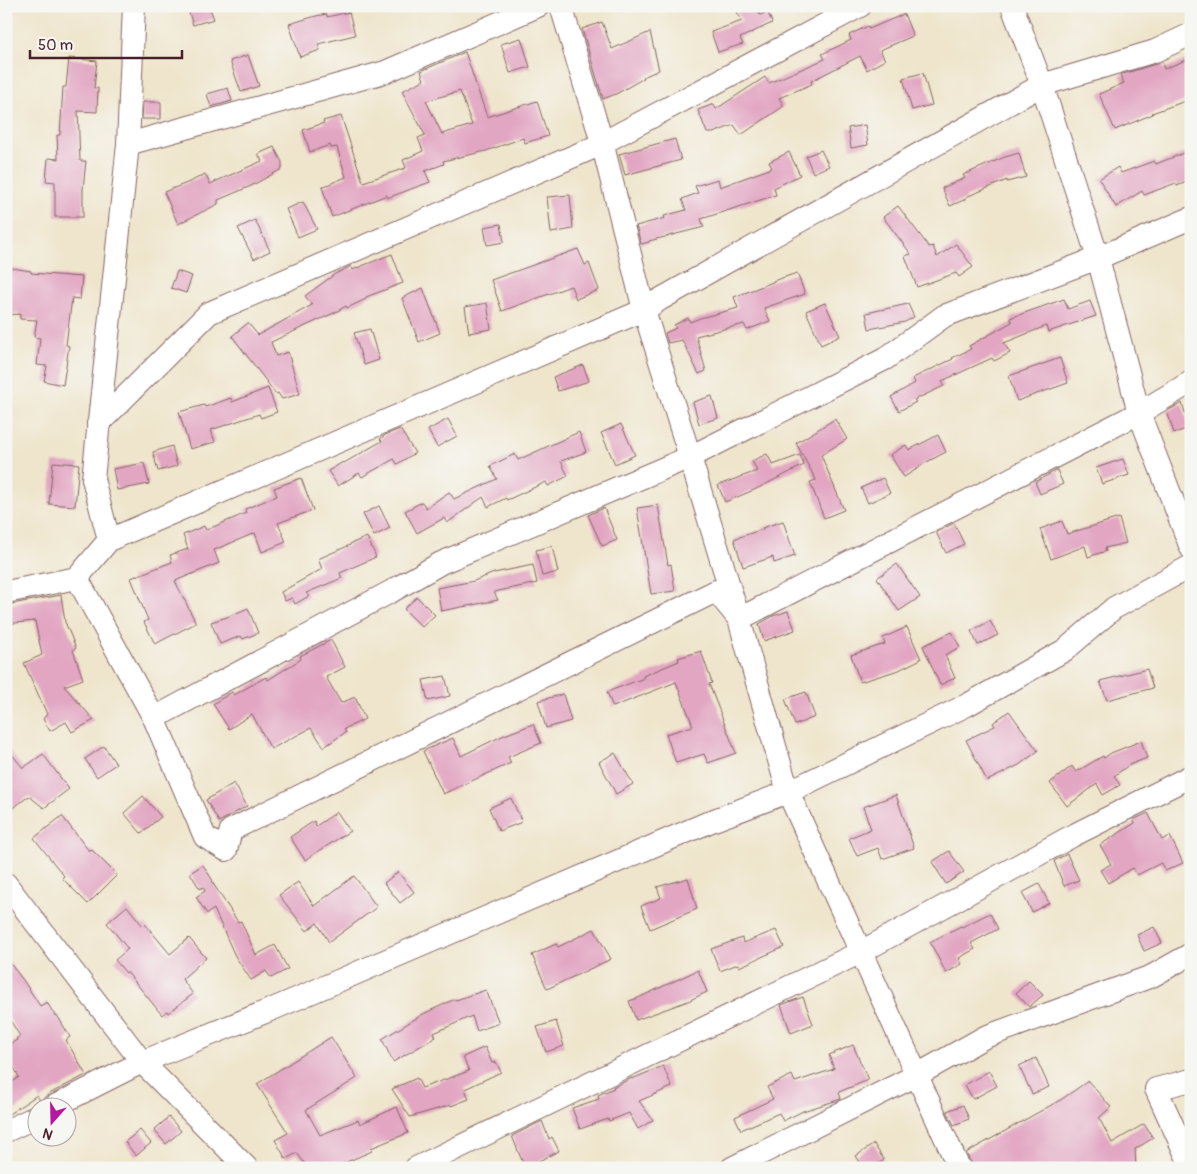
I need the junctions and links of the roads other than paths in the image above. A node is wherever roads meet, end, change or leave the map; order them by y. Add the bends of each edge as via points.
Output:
1 (134, 6) edge
2 (538, 6) edge
3 (561, 6) edge
4 (860, 6) edge
5 (1012, 6) edge
6 (1191, 34) edge
7 (1042, 85) junction
8 (602, 142) junction
9 (128, 144) junction
10 (1191, 218) edge
11 (1098, 258) junction
12 (644, 310) junction
13 (1191, 382) edge
14 (1140, 413) junction
15 (98, 424) junction
16 (690, 457) junction
17 (109, 540) junction
18 (1191, 548) edge
19 (1191, 566) edge
20 (77, 578) junction
21 (6, 592) edge
22 (739, 619) junction
23 (154, 718) junction
24 (1191, 776) edge
25 (788, 792) junction
26 (6, 884) edge
27 (861, 952) junction
28 (1191, 954) edge
29 (142, 1062) junction
30 (917, 1075) junction
31 (1191, 1080) edge
32 (75, 1096) edge
33 (28, 1121) edge
34 (6, 1131) edge
35 (1191, 1166) edge
36 (247, 1168) edge
37 (416, 1168) edge
38 (732, 1168) edge
39 (959, 1168) edge

1 - 9 street
2 - 9 street via 385,72
3 - 8 street
4 - 8 street
5 - 7 street
6 - 7 street via 1155,51
7 - 11 street
7 - 12 street
8 - 12 street
8 - 15 street via 209,313
9 - 15 street
10 - 11 street
11 - 14 street
11 - 16 street via 944,316 885,359
12 - 16 street
12 - 17 street
13 - 14 street
14 - 18 street
14 - 22 street
15 - 17 street via 93,479
16 - 22 street
16 - 23 street via 441,563
17 - 20 street
19 - 25 street via 1114,608 1065,650 967,705
20 - 21 street
20 - 23 street
22 - 23 street via 716,591 231,830 226,850 205,837
22 - 25 street
24 - 27 street via 1072,836
25 - 27 street
25 - 29 street via 714,820
26 - 29 street
27 - 30 street
27 - 37 street
28 - 30 street via 1152,976 985,1037
29 - 32 street
29 - 36 street
30 - 38 street
30 - 39 street
31 - 35 street via 1156,1089
33 - 34 street

